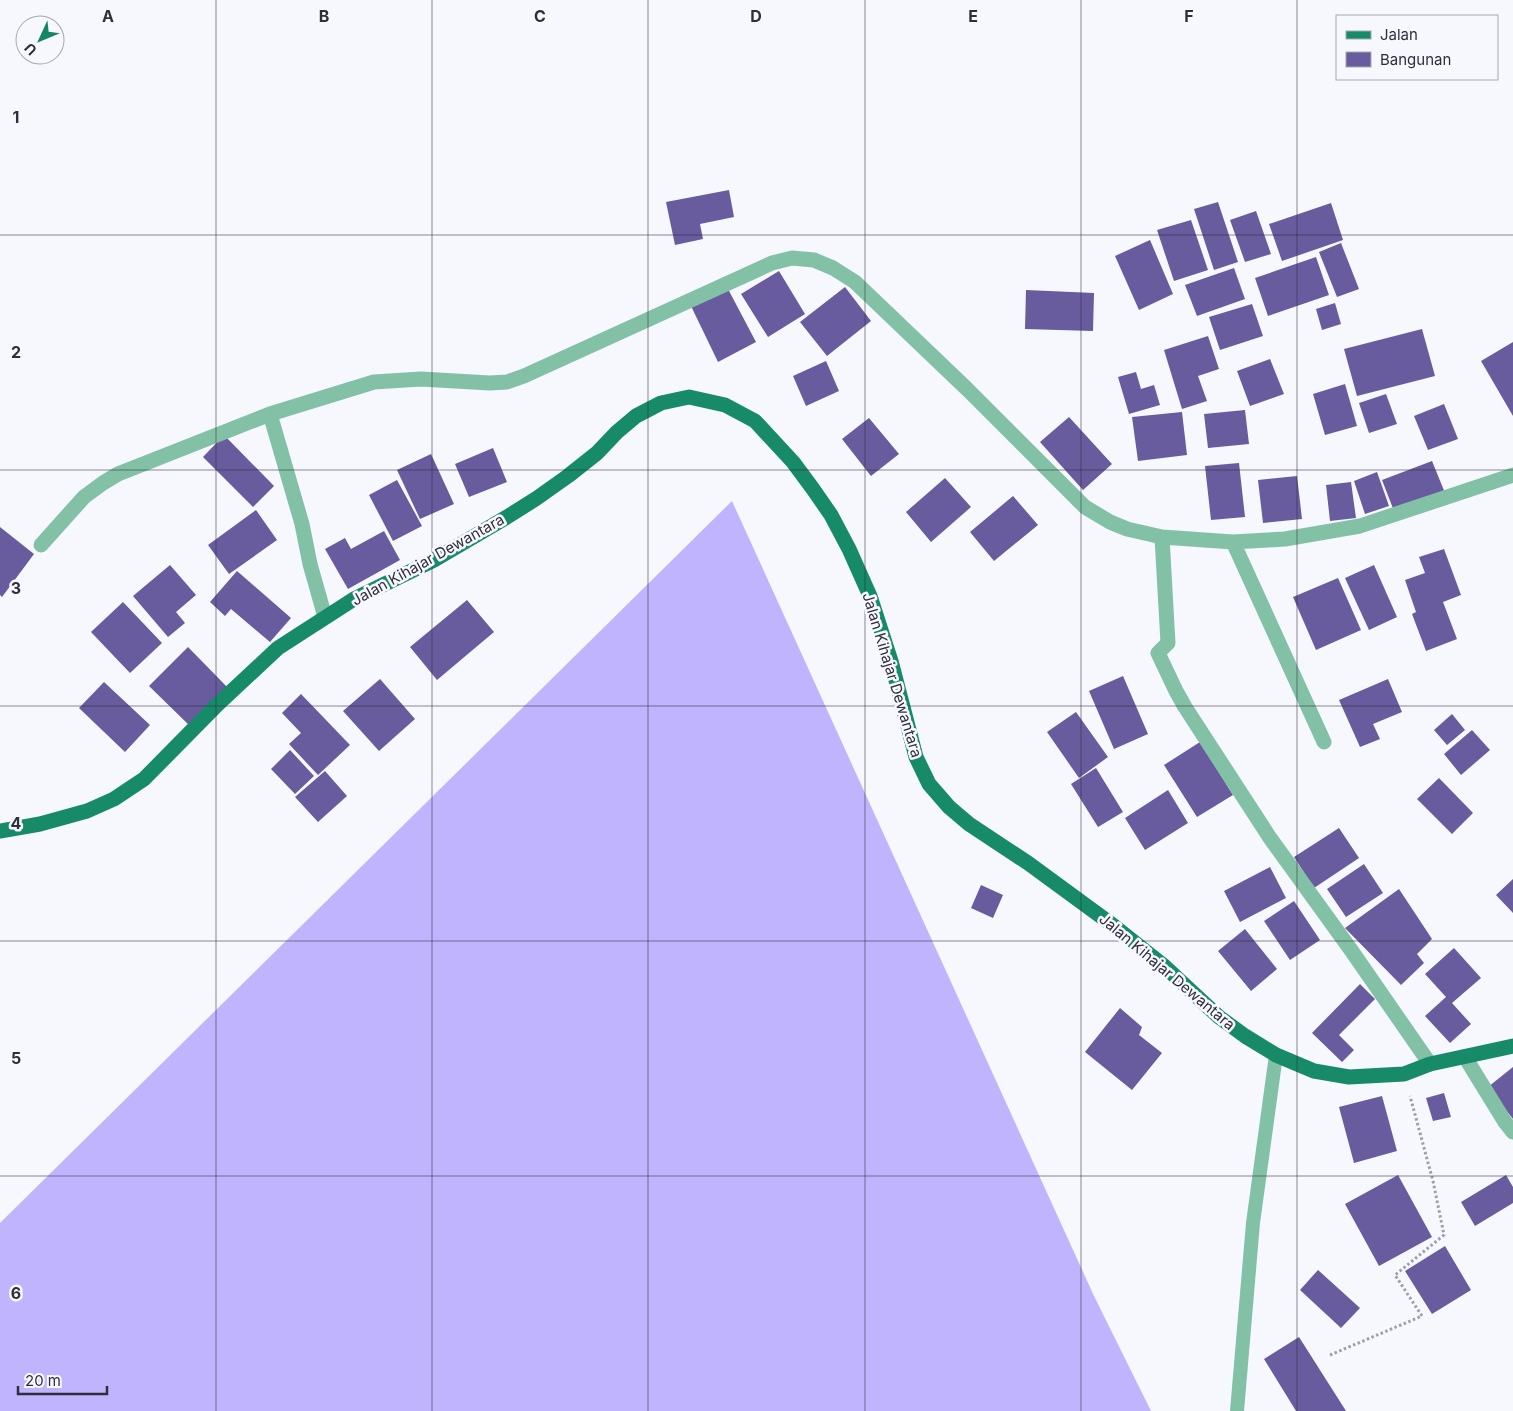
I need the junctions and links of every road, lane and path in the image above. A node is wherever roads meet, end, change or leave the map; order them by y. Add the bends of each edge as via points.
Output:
1 (270, 414) junction
2 (1513, 475) edge
3 (1162, 537) junction
4 (1233, 542) junction
5 (41, 545) dead end
6 (325, 617) junction
7 (1324, 742) dead end
8 (0, 831) edge
9 (1513, 1046) edge
10 (1276, 1055) junction
11 (1465, 1057) junction
12 (1430, 1064) junction
13 (1404, 1074) junction
14 (1513, 1132) edge
15 (1330, 1355) dead end
16 (1237, 1411) edge

1 - 3 street via 374,382 420,379 490,384 507,382 772,263 792,258 814,260 855,282 1085,507 1127,529
1 - 5 street via 118,474 84,497
1 - 6 street
2 - 4 street via 1360,526 1284,539
3 - 4 street
3 - 12 street via 1168,642 1158,654 1176,691 1270,838
4 - 7 street
6 - 8 main road, Jalan Kihajar Dewantara via 278,648 144,779 114,799 87,812
6 - 10 main road, Jalan Kihajar Dewantara via 434,560 522,508 597,453 636,416 661,403 689,397 725,405 755,421 793,462 831,515 870,596 916,757 929,784 968,824 1114,926 1163,965 1219,1017
9 - 11 main road, Jalan Kihajar Dewantara
10 - 13 main road, Jalan Kihajar Dewantara via 1314,1071 1349,1077
10 - 16 lane via 1253,1223
11 - 12 main road, Jalan Kihajar Dewantara
11 - 14 street
12 - 13 main road, Jalan Kihajar Dewantara
13 - 15 path via 1444,1235 1395,1275 1422,1316

